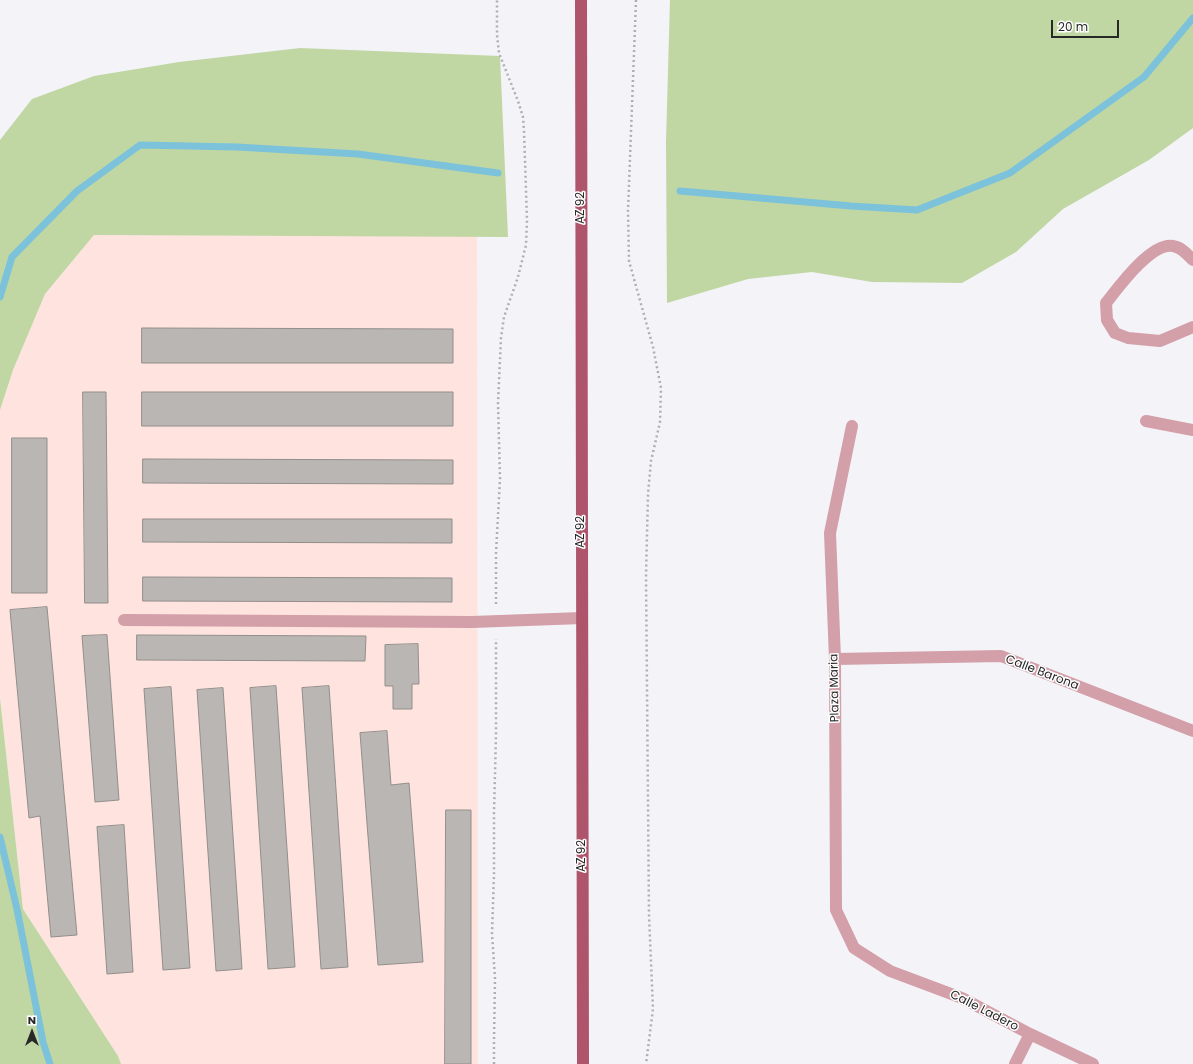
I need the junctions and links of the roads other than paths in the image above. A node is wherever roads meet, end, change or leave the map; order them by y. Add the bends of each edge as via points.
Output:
1 (580, 0) edge
2 (1193, 260) edge
3 (1193, 327) edge
4 (1146, 421) dead end
5 (852, 426) dead end
6 (1193, 430) edge
7 (582, 618) junction
8 (124, 620) dead end
9 (835, 659) junction
10 (1193, 731) edge
11 (854, 948) joint
12 (1030, 1034) junction
13 (583, 1064) edge
14 (1015, 1064) edge
15 (1093, 1064) edge

1 - 7 main road, AZ 92 / AZ 92
2 - 3 street via 1184,250 1172,245 1156,249 1128,275 1106,303 1107,320 1115,333 1128,338 1160,341
4 - 6 street
5 - 9 street, Plaza Maria via 830,533
7 - 8 street via 464,622
7 - 13 main road, AZ 92 / AZ 92
9 - 10 street, Calle Barona via 1001,656
9 - 11 street, Plaza Maria via 836,910
11 - 12 street, Calle Ladero via 890,971 962,998
12 - 14 street
12 - 15 street, Calle Ladero

